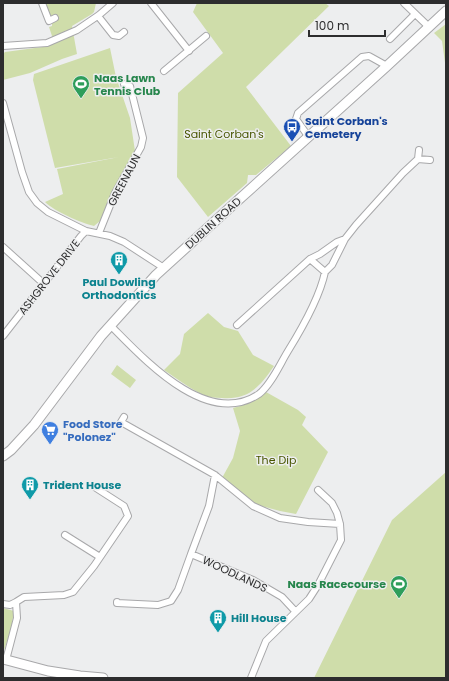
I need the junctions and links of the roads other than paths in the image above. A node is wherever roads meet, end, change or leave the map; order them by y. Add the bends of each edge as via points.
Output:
1 (42, 3) edge
2 (113, 3) edge
3 (151, 3) edge
4 (404, 3) edge
5 (446, 11) edge
6 (416, 14) junction
7 (98, 16) junction
8 (55, 18) dead end
9 (429, 27) junction
10 (124, 32) dead end
11 (206, 36) dead end
12 (390, 39) dead end
13 (3, 46) edge
14 (189, 51) junction
15 (387, 66) junction
16 (164, 71) dead end
17 (124, 84) dead end
18 (3, 103) edge
19 (308, 136) junction
20 (419, 150) dead end
21 (418, 159) junction
22 (430, 160) dead end
23 (86, 231) junction
24 (99, 233) junction
25 (345, 239) junction
26 (3, 247) edge
27 (310, 259) junction
28 (164, 268) junction
29 (325, 272) junction
30 (44, 284) junction
31 (237, 325) dead end
32 (111, 326) junction
33 (3, 336) edge
34 (124, 417) dead end
35 (3, 456) edge
36 (215, 475) junction
37 (96, 488) dead end
38 (318, 490) dead end
39 (340, 524) junction
40 (65, 535) dead end
41 (191, 554) junction
42 (100, 557) junction
43 (16, 602) junction
44 (117, 602) dead end
45 (3, 604) edge
46 (295, 611) junction
47 (5, 660) edge
48 (48, 674) edge
49 (103, 678) edge
50 (251, 678) edge

1 - 8 street via 49,21
2 - 7 street
3 - 14 street
4 - 6 street
5 - 9 main road, DUBLIN ROAD
6 - 9 street
6 - 12 street
7 - 10 street via 113,35 119,36
7 - 13 street via 77,30 47,43
9 - 15 main road, DUBLIN ROAD
11 - 14 street
14 - 16 street
15 - 19 main road, DUBLIN ROAD
15 - 19 street via 369,56 362,57 298,113 296,119
17 - 24 street, GREENAUN via 130,86 134,100 142,138 141,147 115,193
18 - 23 street via 29,192 48,212
19 - 28 main road, DUBLIN ROAD
20 - 21 street
21 - 22 street
21 - 25 street
23 - 24 street, ASHGROVE DRIVE
23 - 30 street, ASHGROVE DRIVE
24 - 28 street, ASHGROVE DRIVE via 124,242
25 - 27 street
25 - 29 street via 332,265
26 - 30 street
27 - 29 street
27 - 31 street
28 - 32 main road, DUBLIN ROAD
29 - 32 street via 322,285 271,379 260,393 244,401 225,404 201,399 156,370
30 - 33 street, ASHGROVE DRIVE
32 - 35 main road, DUBLIN ROAD via 42,415
34 - 36 street via 121,422
36 - 39 street via 253,506 280,518
36 - 41 street, WOODLANDS via 209,506
37 - 42 street via 124,506 128,516
38 - 39 street via 332,503
39 - 46 street via 341,540 318,585 309,599
40 - 42 street
41 - 44 street, WOODLANDS via 171,602 158,605
41 - 46 street, WOODLANDS via 253,580 282,597
42 - 43 street via 73,592 64,595 24,597
43 - 45 street via 10,605
43 - 47 street via 17,618
46 - 50 street via 266,641
47 - 48 main road
48 - 49 main road

